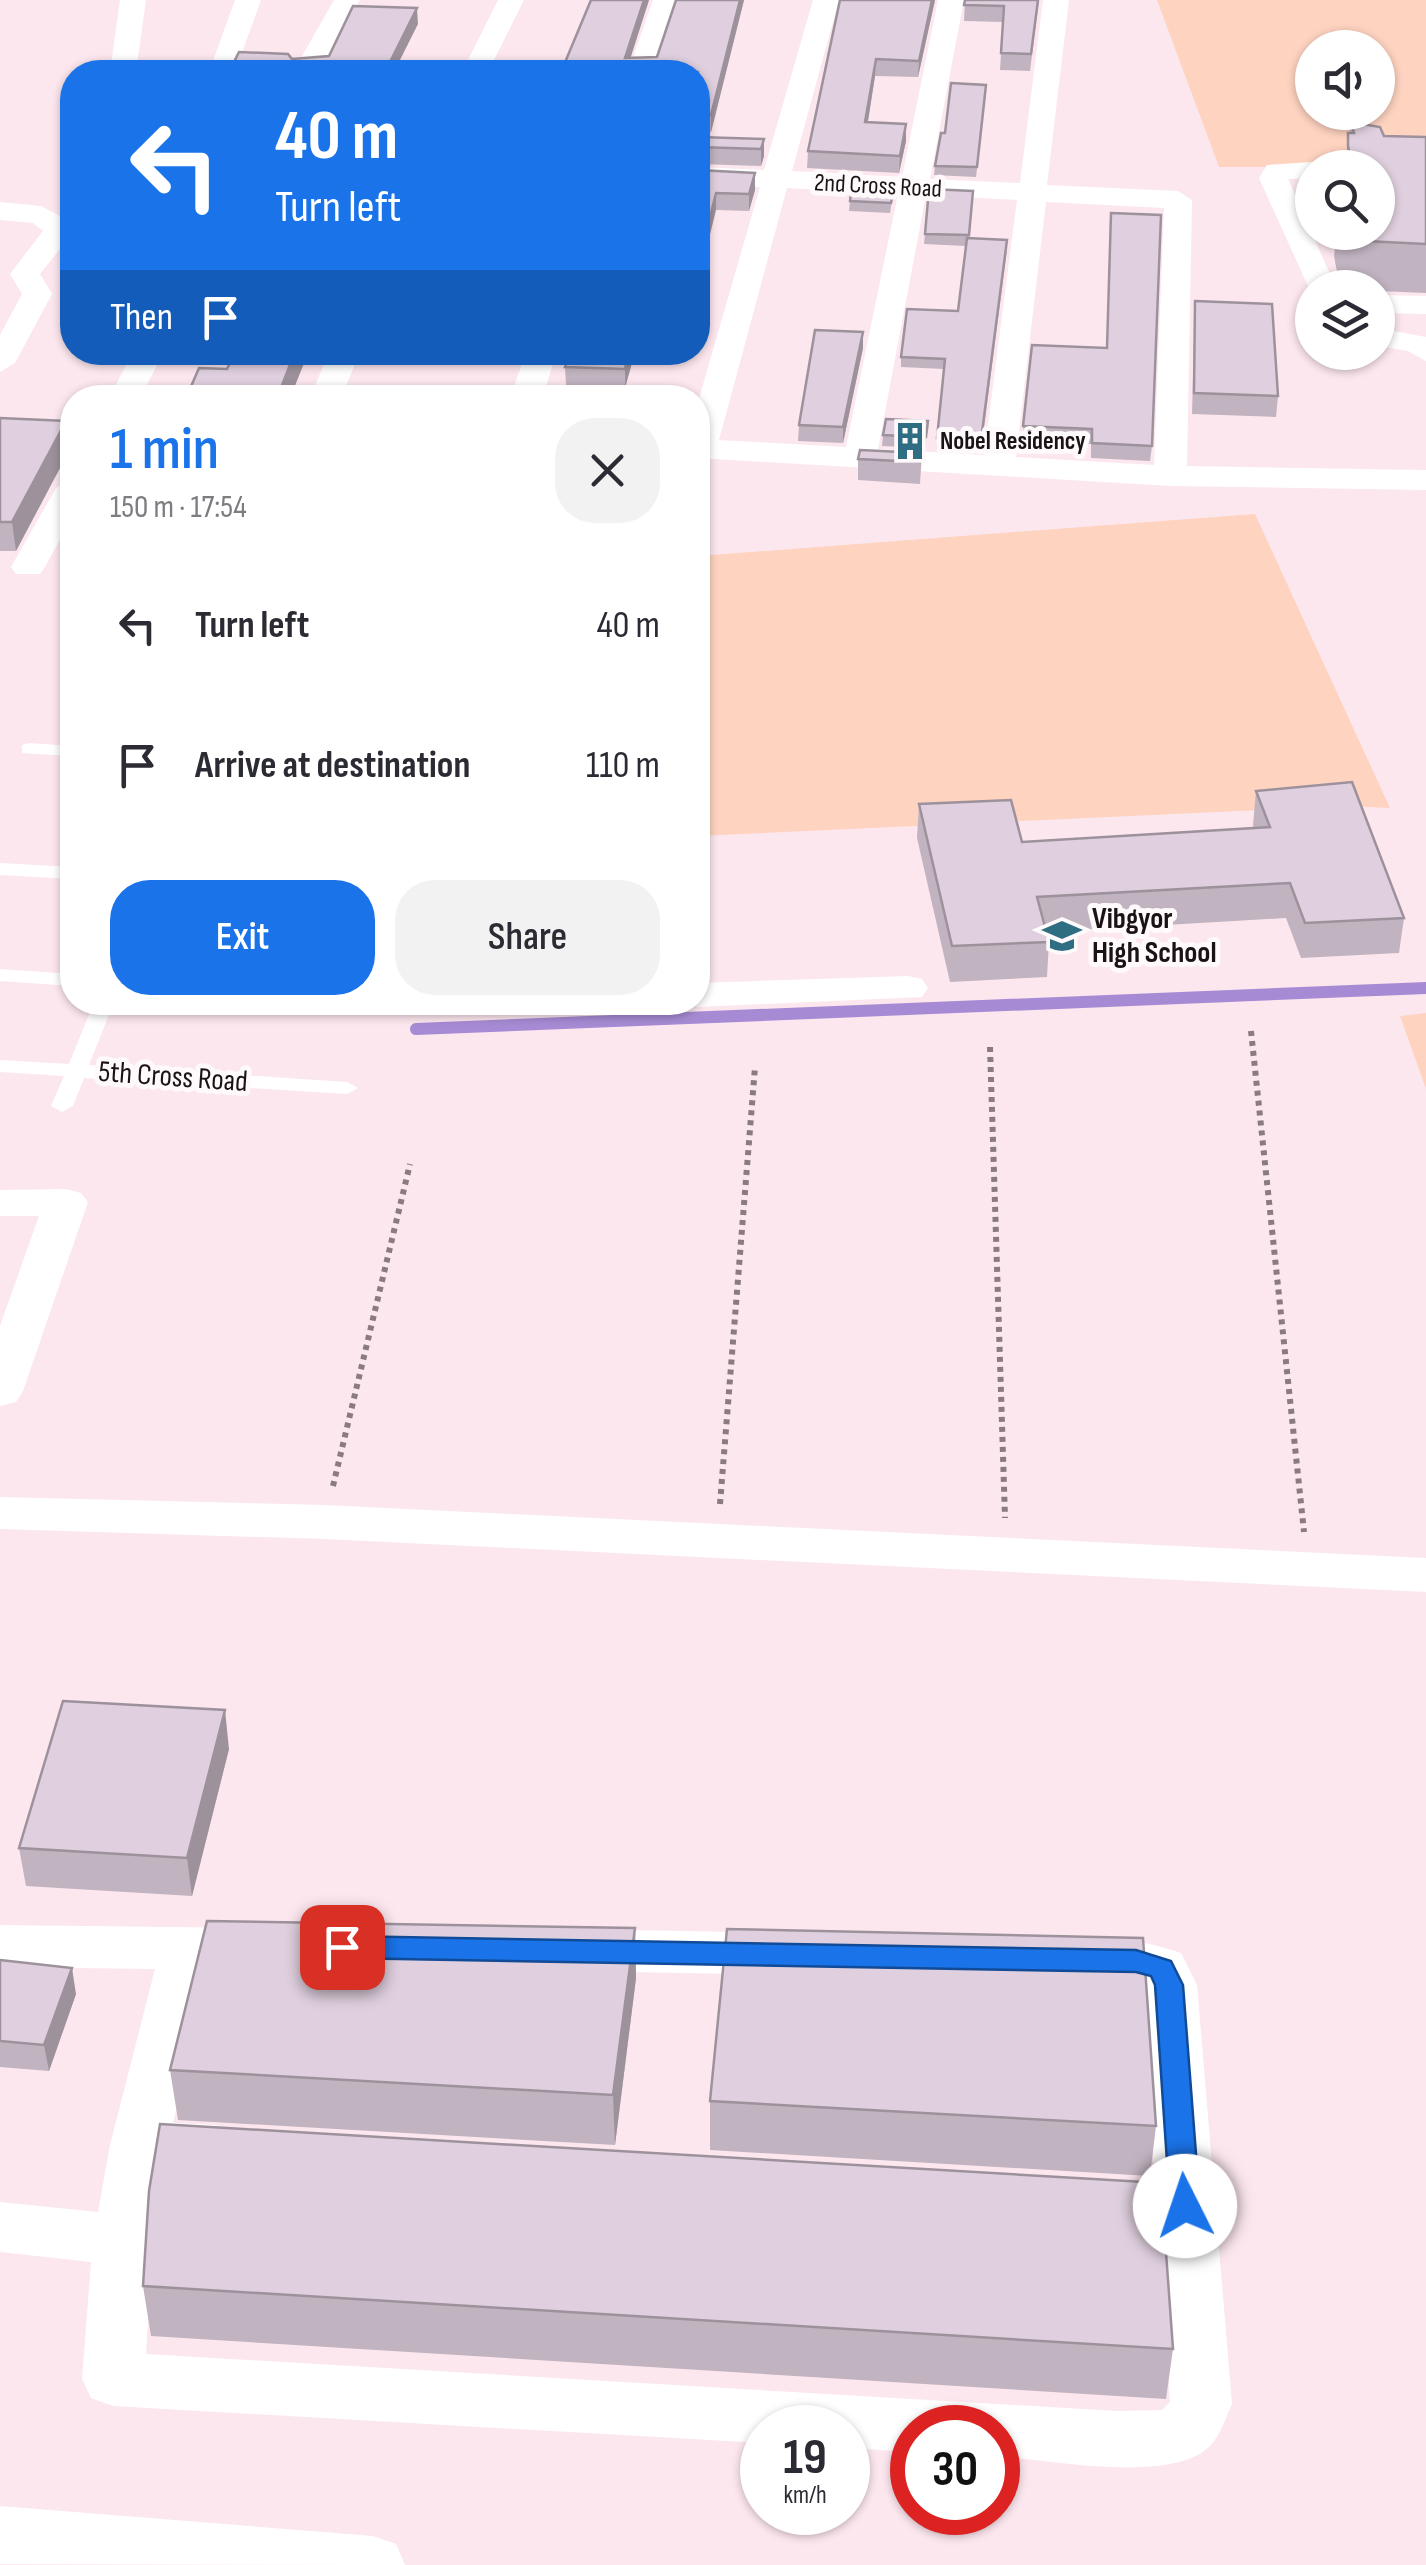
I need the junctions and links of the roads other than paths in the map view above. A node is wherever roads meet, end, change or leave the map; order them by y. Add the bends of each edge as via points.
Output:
1 (133, 0) edge
2 (248, 0) edge
3 (347, 0) edge
4 (511, 0) edge
5 (666, 0) edge
6 (826, 0) edge
7 (951, 0) edge
8 (1056, 0) edge
9 (125, 60) edge
10 (226, 60) edge
11 (313, 60) edge
12 (481, 60) edge
13 (645, 60) edge
14 (1295, 171) edge
15 (710, 176) edge
16 (777, 180) junction
17 (913, 188) junction
18 (1034, 194) junction
19 (0, 210) edge
20 (60, 223) edge
21 (1295, 228) edge
22 (60, 233) edge
23 (1395, 304) edge
24 (1426, 305) edge
25 (1395, 341) edge
26 (1426, 352) edge
27 (0, 364) edge
28 (710, 410) edge
29 (710, 449) edge
30 (860, 458) junction
31 (999, 466) junction
32 (1170, 476) junction
33 (1426, 480) edge
34 (60, 504) edge
35 (60, 565) edge
36 (14, 567) edge
37 (29, 749) dead end
38 (60, 750) edge
39 (0, 868) edge
40 (60, 872) edge
41 (0, 975) edge
42 (60, 979) edge
43 (908, 988) dead end
44 (710, 995) edge
45 (99, 1015) edge
46 (0, 1066) edge
47 (76, 1070) junction
48 (347, 1088) dead end
49 (62, 1106) dead end
50 (0, 1203) edge
51 (0, 1391) edge
52 (0, 1513) edge
53 (1426, 1575) edge
54 (0, 1946) edge
55 (318, 1947) edge
56 (188, 1949) junction
57 (516, 1949) edge
58 (836, 1955) edge
59 (1036, 1959) edge
60 (139, 2144) junction
61 (277, 2153) edge
62 (1126, 2203) edge
63 (1185, 2206) junction
64 (0, 2227) edge
65 (123, 2240) junction
66 (890, 2423) edge
67 (1020, 2430) edge
68 (0, 2536) edge
69 (373, 2565) edge

1 - 9 street
2 - 10 street
3 - 11 street
4 - 12 street
5 - 13 street
6 - 16 street
7 - 17 street
8 - 18 street
14 - 21 street via 1273,178
15 - 16 street, 2nd Cross Road
16 - 17 street, 2nd Cross Road
16 - 28 street
17 - 18 street, 2nd Cross Road
17 - 30 street
18 - 31 street
18 - 32 street, 2nd Cross Road via 1178,200
19 - 20 street
22 - 27 street via 25,274 37,294
23 - 24 street
25 - 26 street
29 - 30 street
30 - 31 street
31 - 32 street
32 - 33 street
34 - 36 street
35 - 36 street
37 - 38 lane
39 - 40 lane
41 - 42 lane
43 - 44 street
45 - 47 lane
46 - 47 lane, 5th Cross Road
47 - 48 lane, 5th Cross Road
47 - 49 lane
50 - 51 street via 66,1202
52 - 53 street via 325,1522
54 - 56 street
55 - 56 street
56 - 60 street
57 - 58 street
59 - 63 street via 1136,1961 1161,1968 1169,1985
60 - 61 street
60 - 65 street
62 - 63 street
63 - 67 street via 1200,2404 1192,2424 1175,2436 1145,2438
64 - 65 street
65 - 66 street via 113,2378
68 - 69 street

